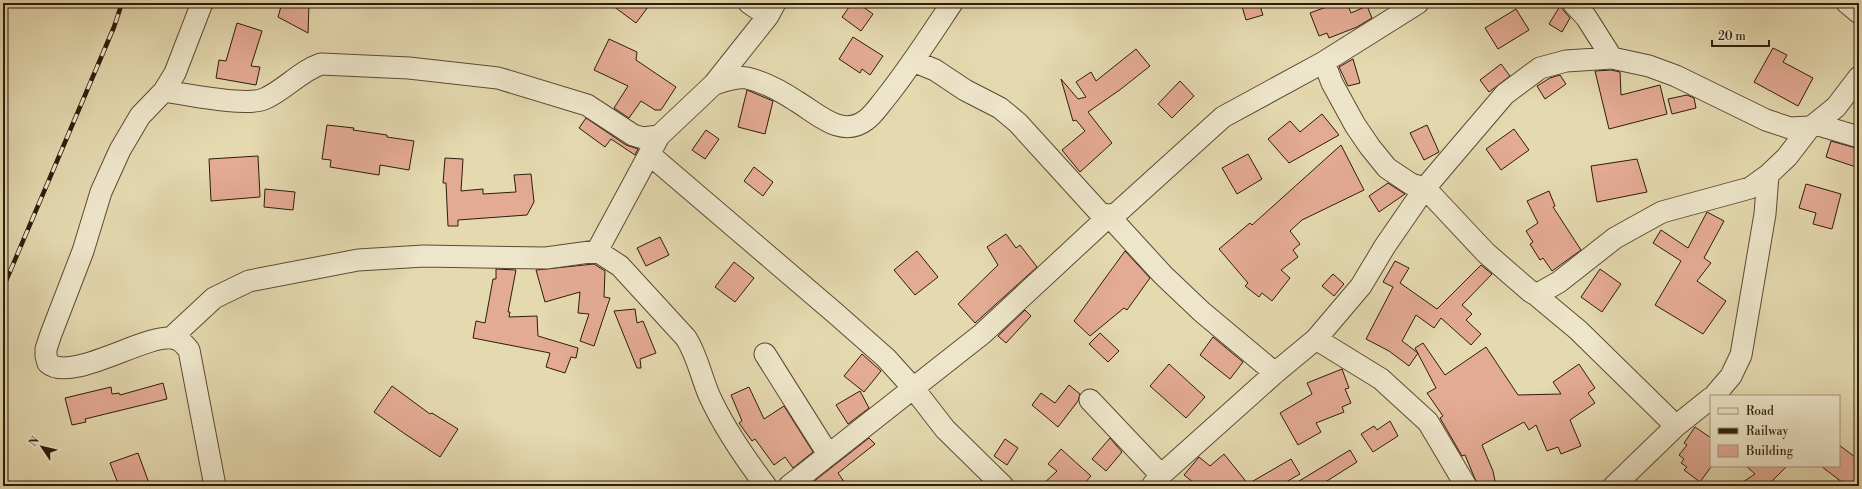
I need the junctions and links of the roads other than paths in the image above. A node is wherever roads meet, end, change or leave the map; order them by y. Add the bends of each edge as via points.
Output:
1 (202, 3) edge
2 (749, 3) edge
3 (952, 3) edge
4 (1418, 3) edge
5 (1847, 3) edge
6 (1584, 8) edge
7 (771, 9) edge
8 (1859, 13) edge
9 (1612, 58) junction
10 (913, 61) junction
11 (1324, 62) junction
12 (1859, 77) edge
13 (714, 84) junction
14 (164, 91) junction
15 (1812, 126) junction
16 (659, 136) junction
17 (1859, 138) edge
18 (649, 154) junction
19 (1768, 175) junction
20 (1425, 188) junction
21 (1109, 216) junction
22 (597, 251) junction
23 (1536, 295) junction
24 (171, 338) junction
25 (1316, 339) junction
26 (765, 354) dead end
27 (1275, 373) junction
28 (914, 389) junction
29 (1715, 395) edge
30 (1710, 399) edge
31 (1090, 400) dead end
32 (1676, 426) junction
33 (828, 454) junction
34 (1157, 480) edge
35 (215, 486) edge
36 (766, 486) edge
37 (788, 486) edge
38 (1003, 486) edge
39 (1466, 486) edge
40 (1614, 486) edge

1 - 14 street via 175,73
2 - 7 street
3 - 10 street
4 - 11 street
5 - 8 street
6 - 9 street
7 - 13 street
9 - 15 street via 1649,66 1676,76 1766,120 1790,128
9 - 20 street via 1566,61 1540,68 1505,94
10 - 13 street via 903,78 866,120 852,127 827,122 776,89 759,82 733,78
10 - 21 street via 935,70 965,90 1000,108 1099,212
11 - 20 street via 1342,102 1370,148 1387,168 1400,178
11 - 21 street via 1223,118 1118,212
12 - 15 street via 1836,107
13 - 16 street
14 - 16 street via 246,102 262,100 273,95 310,68 321,64 409,68 498,78 587,105 633,135 643,138
14 - 24 street via 140,116 100,192 82,251 51,334 46,356 48,363 54,367 80,366
15 - 17 street
15 - 19 street via 1787,157
16 - 18 street
18 - 22 street
18 - 28 street via 886,358
19 - 23 street via 1750,188 1662,212 1615,238 1559,282
19 - 29 street via 1765,214 1741,356 1731,376
20 - 23 street via 1486,253
20 - 25 street via 1385,246 1362,286
21 - 27 street via 1202,312
21 - 28 street via 982,334
22 - 24 street via 546,258 424,256 358,260 249,281 214,298
22 - 36 street via 620,266 686,338 693,349 708,394 724,426
23 - 32 street via 1589,341
24 - 35 street via 182,342 189,350
25 - 27 street
25 - 39 street via 1381,379 1428,422
26 - 33 street
27 - 34 street
28 - 33 street
28 - 38 street via 946,429
30 - 32 street
31 - 34 street
32 - 40 street
33 - 37 street

